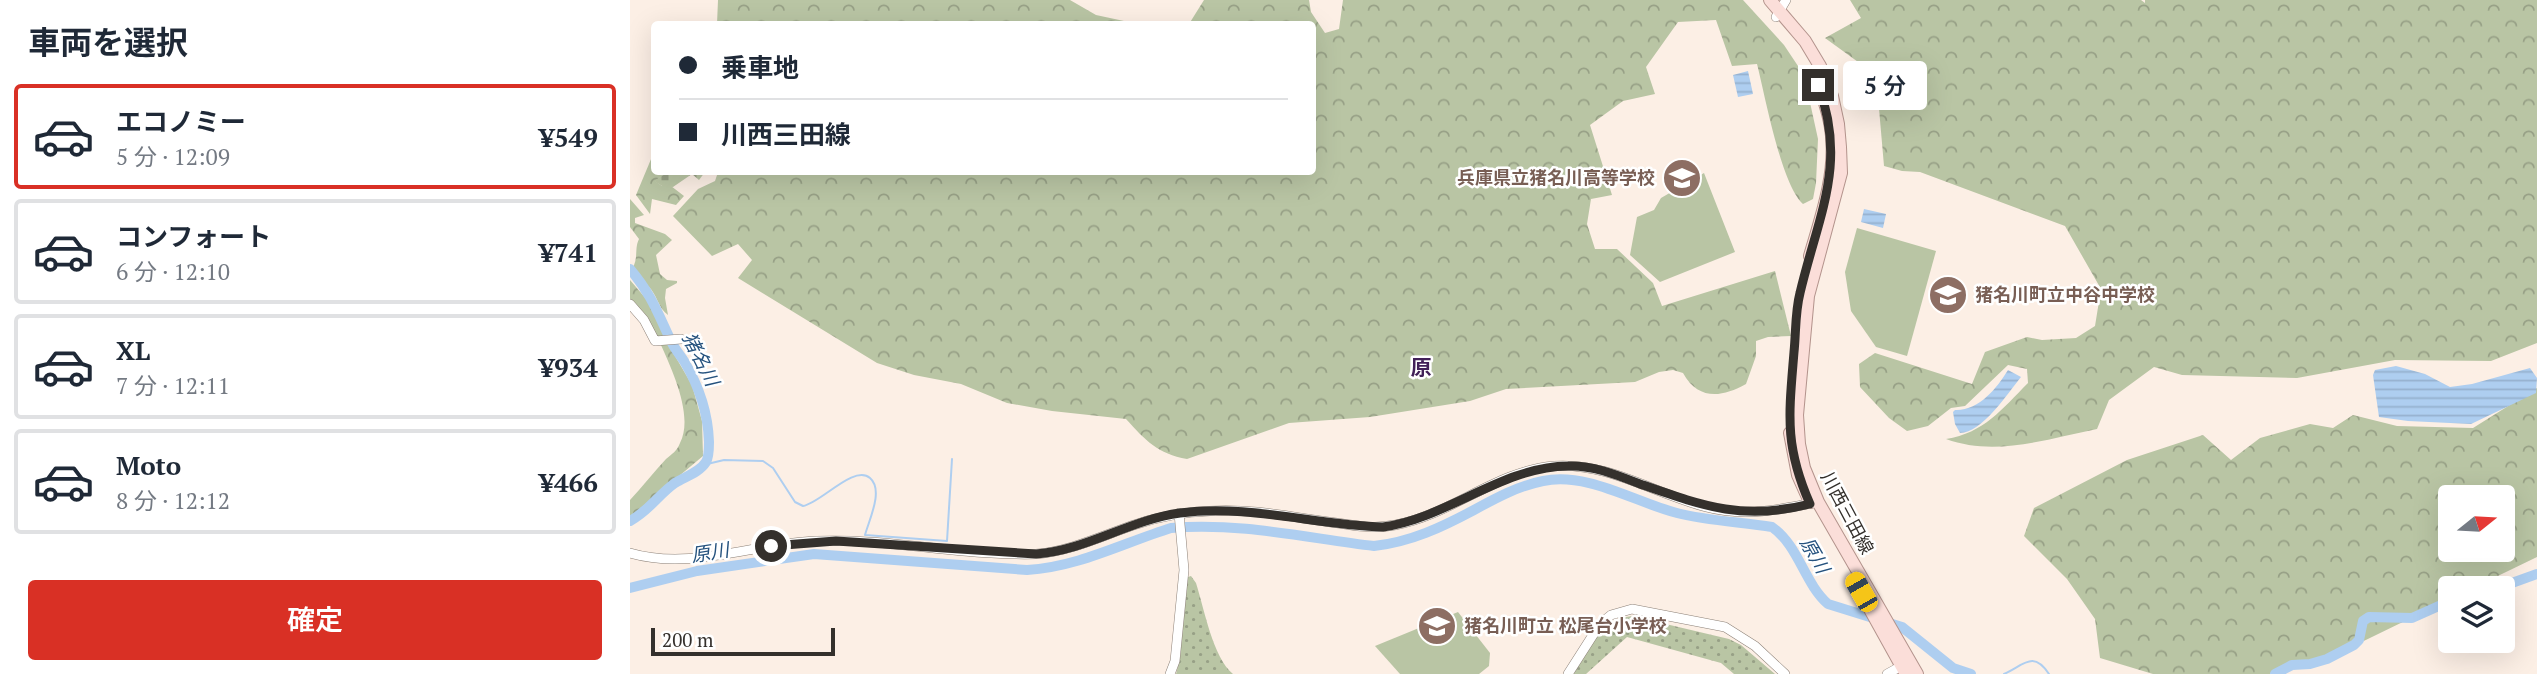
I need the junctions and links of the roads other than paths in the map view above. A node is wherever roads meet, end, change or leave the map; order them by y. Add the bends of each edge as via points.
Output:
1 (1760, 0) edge
2 (1770, 0) edge
3 (1781, 9) edge
4 (630, 304) edge
5 (681, 339) dead end
6 (1814, 503) junction
7 (1179, 513) junction
8 (630, 553) edge
9 (1906, 667) edge
10 (1170, 674) edge
11 (1568, 674) edge
12 (1785, 674) edge
13 (1887, 674) edge
14 (1917, 674) edge

1 - 3 main road, 川西三田線
2 - 3 main road, 川西三田線
3 - 6 main road, 川西三田線 via 1820,66 1832,96 1839,135 1841,173 1808,296 1797,415 1799,444
4 - 5 street via 655,341
6 - 7 street via 1768,511 1720,510 1593,468 1568,466 1531,470 1433,514 1383,527 1215,510
6 - 9 main road, 川西三田線
7 - 8 street via 1063,551 1036,554 836,541 692,558
7 - 10 street via 1184,570
9 - 13 street
9 - 14 main road, 川西三田線
11 - 12 street via 1600,624 1632,609 1725,627 1755,646

